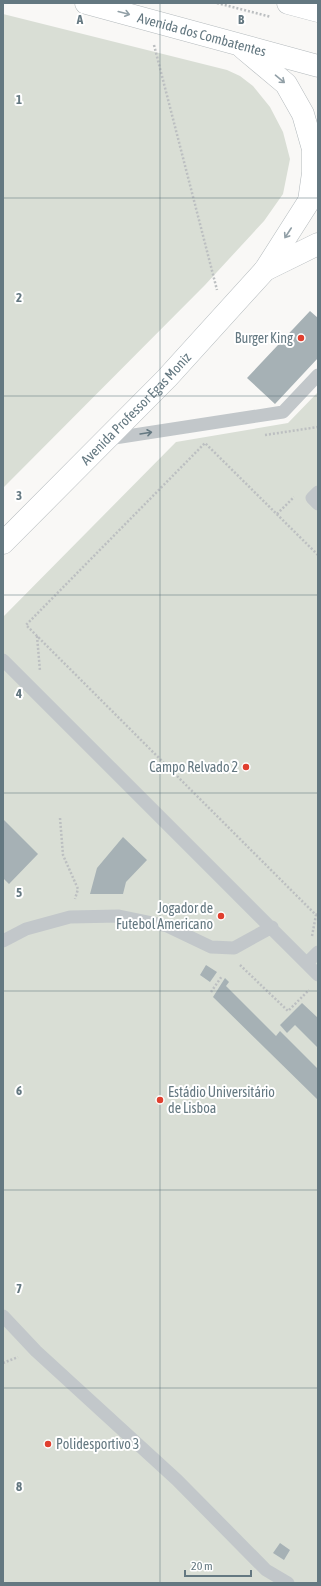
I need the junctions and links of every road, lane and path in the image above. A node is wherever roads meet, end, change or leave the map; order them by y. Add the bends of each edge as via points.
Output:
1 (86, 3) edge
2 (217, 3) edge
3 (281, 11) edge
4 (318, 11) edge
5 (148, 19) junction
6 (239, 45) junction
7 (318, 66) edge
8 (314, 196) edge
9 (318, 244) edge
10 (265, 270) junction
11 (223, 316) junction
12 (318, 375) edge
13 (318, 386) edge
14 (236, 419) junction
15 (108, 439) junction
16 (318, 492) edge
17 (318, 504) edge
18 (3, 543) edge
19 (318, 555) edge
20 (37, 636) junction
21 (3, 660) edge
22 (42, 701) junction
23 (60, 818) dead end
24 (318, 913) edge
25 (70, 917) junction
26 (272, 927) junction
27 (3, 941) edge
28 (318, 952) edge
29 (307, 963) junction
30 (236, 965) dead end
31 (222, 976) dead end
32 (316, 980) edge
33 (211, 992) dead end
34 (3, 1316) edge
35 (288, 1583) edge

1 -> 5 main road, Avenida dos Combatentes
2 - 3 path
3 - 4 main road
5 - 6 main road, Avenida dos Combatentes
5 - 11 path
6 - 7 main road, Avenida dos Combatentes
6 -> 8 main road via 286,84 303,114 313,149
8 -> 10 main road, Avenida Professor Egas Moniz
9 - 10 main road, Avenida Professor Egas Moniz
10 - 11 main road, Avenida Professor Egas Moniz
11 - 15 main road, Avenida Professor Egas Moniz
12 - 14 lane via 283,412
13 - 14 lane via 286,420 244,427
15 -> 14 lane
15 - 18 main road, Avenida Professor Egas Moniz
16 - 17 lane via 312,498
19 - 20 path via 205,442 26,625
20 - 22 path
20 - 24 path via 316,915
21 - 22 lane
22 - 26 lane
23 - 25 path via 63,855 78,889
25 - 26 lane via 119,916 167,926 211,947 234,948
25 - 27 lane via 26,929
26 - 29 lane
28 - 29 lane
29 - 32 lane
30 - 32 path via 243,967 288,1011
31 - 33 path
34 - 35 lane via 36,1351 177,1480 266,1570

